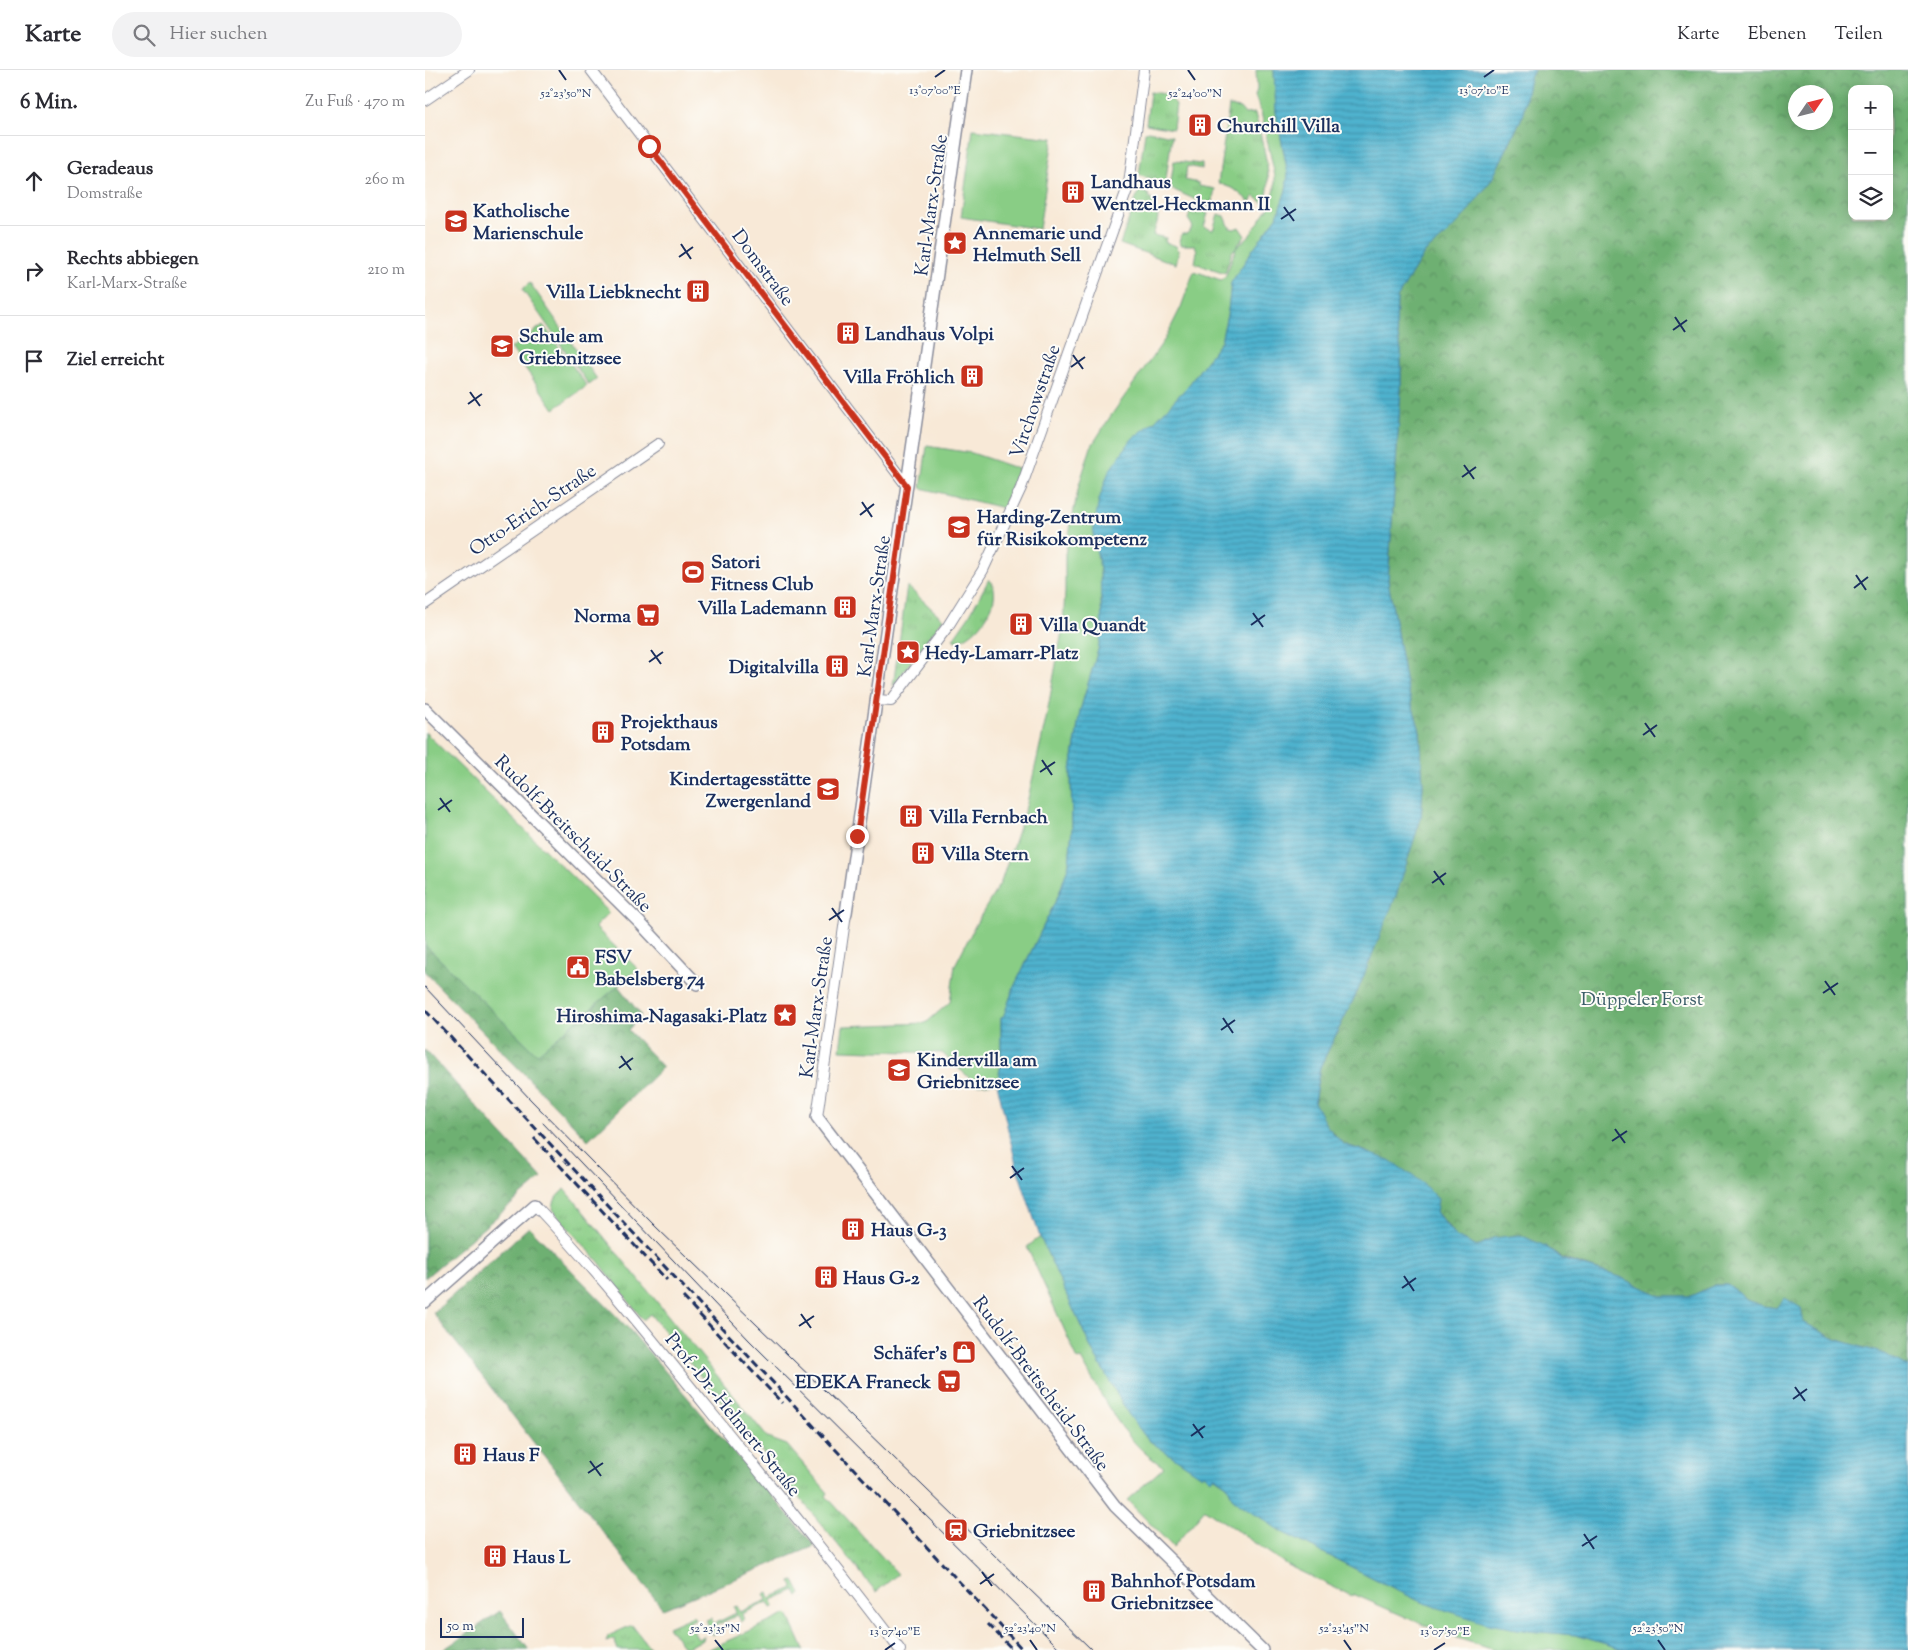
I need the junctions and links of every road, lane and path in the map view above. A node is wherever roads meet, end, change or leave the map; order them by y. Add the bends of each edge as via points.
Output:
1 (469, 70) edge
2 (591, 70) edge
3 (967, 70) edge
4 (1144, 70) edge
5 (425, 100) edge
6 (658, 444) dead end
7 (907, 486) junction
8 (425, 604) edge
9 (877, 700) junction
10 (425, 708) edge
11 (846, 913) joint
12 (697, 984) dead end
13 (817, 1117) joint
14 (535, 1205) joint
15 (425, 1302) edge
16 (900, 1650) edge
17 (1262, 1650) edge

1 - 5 street
2 - 7 street, Domstraße
3 - 7 street, Karl-Marx-Straße
4 - 9 street, Virchowstraße via 1129,184 1021,488 991,555 948,626 891,700
6 - 8 street, Otto-Erich-Straße
7 - 9 street, Karl-Marx-Straße
9 - 11 street, Karl-Marx-Straße
10 - 12 street, Rudolf-Breitscheid-Straße
11 - 13 street, Karl-Marx-Straße
13 - 17 street, Rudolf-Breitscheid-Straße via 1115,1506
14 - 15 street
14 - 16 street, Prof.-Dr.-Helmert-Straße via 638,1322

